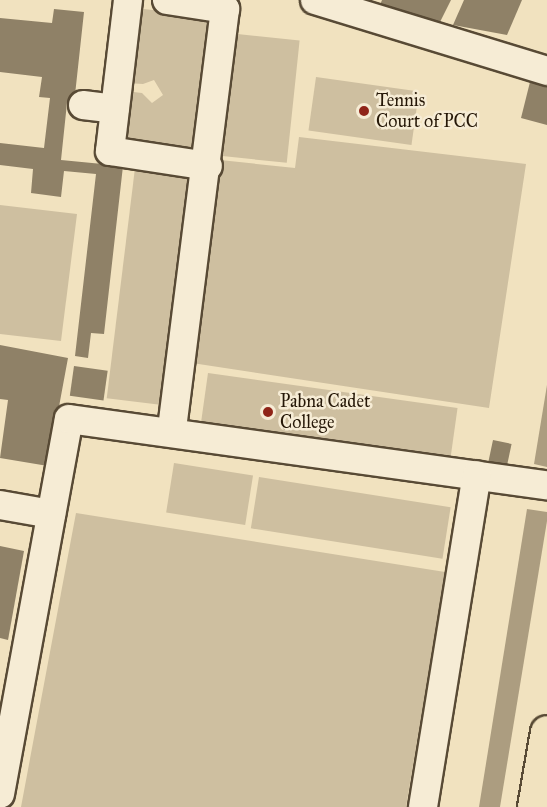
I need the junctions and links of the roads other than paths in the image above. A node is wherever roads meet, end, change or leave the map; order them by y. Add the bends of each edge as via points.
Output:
1 (128, 0) edge
2 (167, 0) edge
3 (315, 0) edge
4 (547, 71) edge
5 (83, 105) dead end
6 (115, 109) junction
7 (208, 166) junction
8 (172, 430) junction
9 (477, 476) junction
10 (547, 485) edge
11 (0, 505) edge
12 (51, 514) junction
13 (547, 732) edge
14 (6, 734) edge
15 (0, 794) edge
16 (423, 807) edge
17 (534, 807) edge

1 - 6 street
2 - 7 street via 225,9
3 - 4 street
5 - 6 street
6 - 7 street via 110,151
7 - 8 street
8 - 9 street
8 - 12 street via 69,419
9 - 10 street
9 - 16 street
11 - 12 street
12 - 14 street
13 - 17 highway
14 - 15 street

